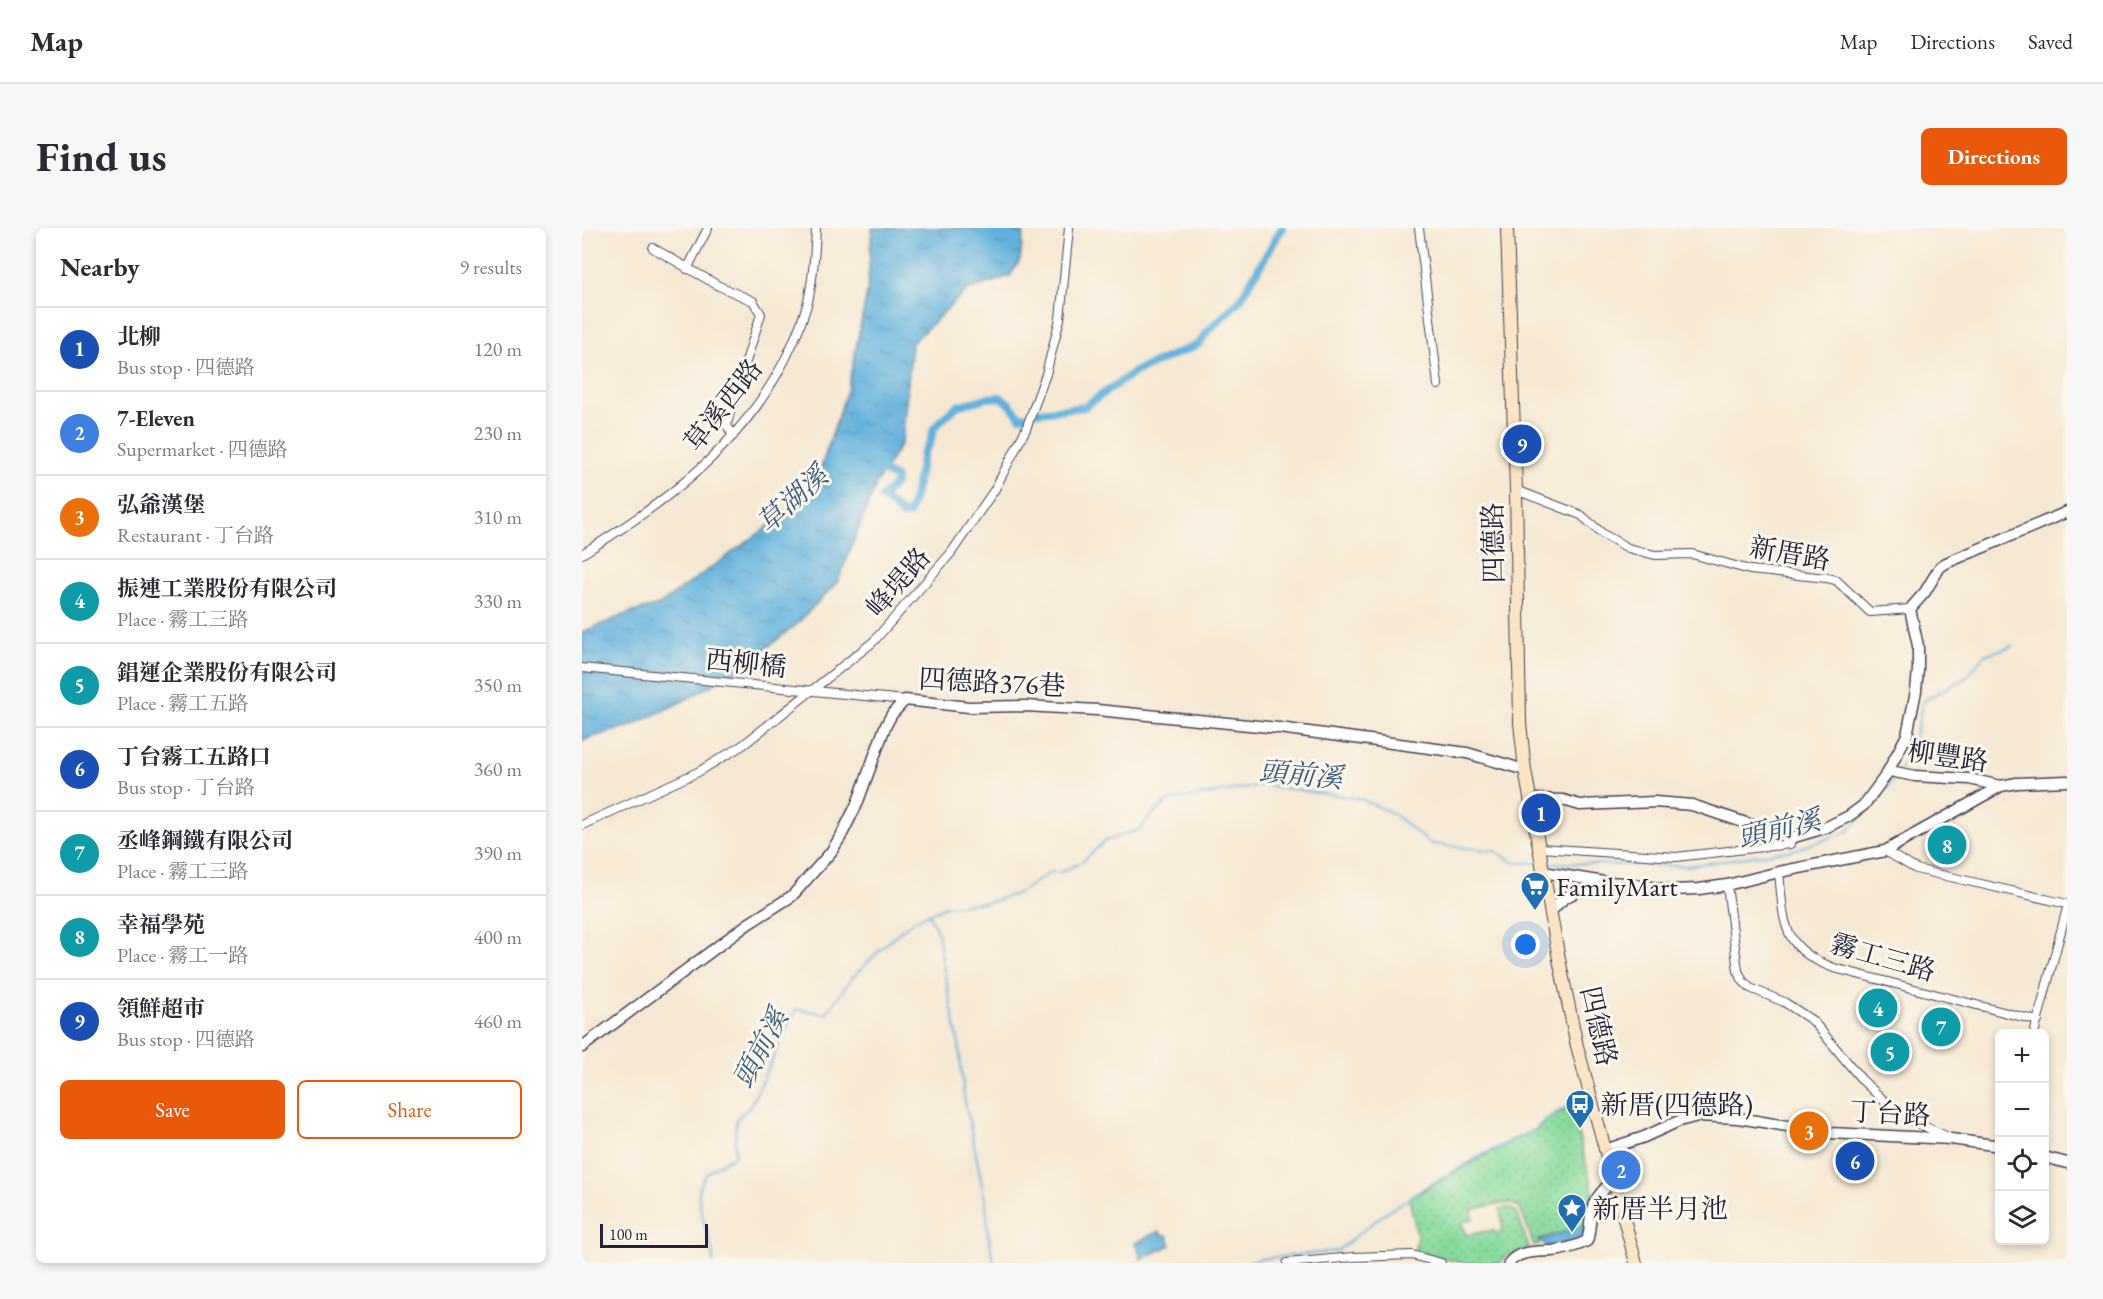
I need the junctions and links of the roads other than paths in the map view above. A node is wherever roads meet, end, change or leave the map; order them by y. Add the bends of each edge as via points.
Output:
1 (708, 228) edge
2 (816, 228) edge
3 (1069, 228) edge
4 (1419, 228) edge
5 (1507, 228) edge
6 (653, 248) dead end
7 (687, 269) junction
8 (1438, 385) dead end
9 (733, 436) junction
10 (1516, 490) junction
11 (2067, 512) edge
12 (582, 554) edge
13 (1910, 609) junction
14 (582, 668) edge
15 (813, 690) junction
16 (905, 700) junction
17 (1525, 770) junction
18 (1890, 771) junction
19 (2067, 781) edge
20 (2001, 786) junction
21 (1531, 799) junction
22 (582, 825) edge
23 (1791, 838) junction
24 (1540, 851) junction
25 (1885, 851) junction
26 (1543, 870) junction
27 (1779, 872) junction
28 (1604, 882) junction
29 (1727, 885) junction
30 (2067, 906) edge
31 (1551, 912) junction
32 (2037, 1021) junction
33 (2035, 1029) edge
34 (582, 1047) edge
35 (1951, 1139) junction
36 (1995, 1145) edge
37 (1605, 1150) junction
38 (2049, 1158) edge
39 (2067, 1162) edge
40 (1614, 1178) junction
41 (1287, 1263) edge
42 (1441, 1263) edge
43 (1509, 1263) edge
44 (1636, 1263) edge

1 - 7 street
2 - 9 street, 草溪西路 via 808,303 793,343 764,394
3 - 15 street, 峰堤路 via 1060,319 1046,374 1026,429 995,489 951,553 893,621
4 - 8 street
5 - 10 main road, 四德路
6 - 7 street
7 - 9 street via 753,302 761,314 727,425
9 - 12 street, 草溪西路 via 661,503
10 - 13 street, 新厝路 via 1581,515 1628,548 1655,555 1692,554 1750,570 1827,578 1836,580 1870,612
10 - 17 main road, 四德路 via 1520,723
11 - 13 street via 1946,563
13 - 18 street via 1918,646 1918,670 1909,728
14 - 15 street, 西柳橋
15 - 16 street, 西柳橋
15 - 22 street, 峰堤路 via 743,745 698,772
16 - 17 street, 四德路376巷 via 969,707 1097,710 1279,728 1467,753
16 - 34 street, 四德路376巷 via 885,727 841,836 792,896
17 - 21 main road, 四德路
18 - 20 street, 柳豐路
18 - 23 street, 柳豐路 via 1864,805 1849,816
19 - 20 street, 柳豐路
20 - 25 street
21 - 23 street via 1580,805 1692,805
21 - 24 main road, 四德路
23 - 24 street via 1790,844 1676,857
24 - 26 main road, 四德路
25 - 27 street
25 - 30 street via 1916,869
26 - 28 street
26 - 31 main road, 四德路
27 - 29 street
27 - 32 street, 霧工三路 via 1783,919 1790,938 1807,955 1834,968
28 - 29 street via 1670,890
28 - 31 street via 1558,901
29 - 35 street via 1738,971 1743,981 1813,1021 1862,1080 1899,1115
30 - 32 street
31 - 37 main road, 四德路 via 1577,1046
32 - 33 street
35 - 36 street, 丁台路
35 - 37 street, 丁台路 via 1830,1133 1738,1118 1698,1116
37 - 40 main road, 四德路
38 - 39 street
40 - 43 street via 1592,1208 1587,1241 1559,1250 1529,1252
40 - 44 main road, 四德路
41 - 42 street via 1412,1256

